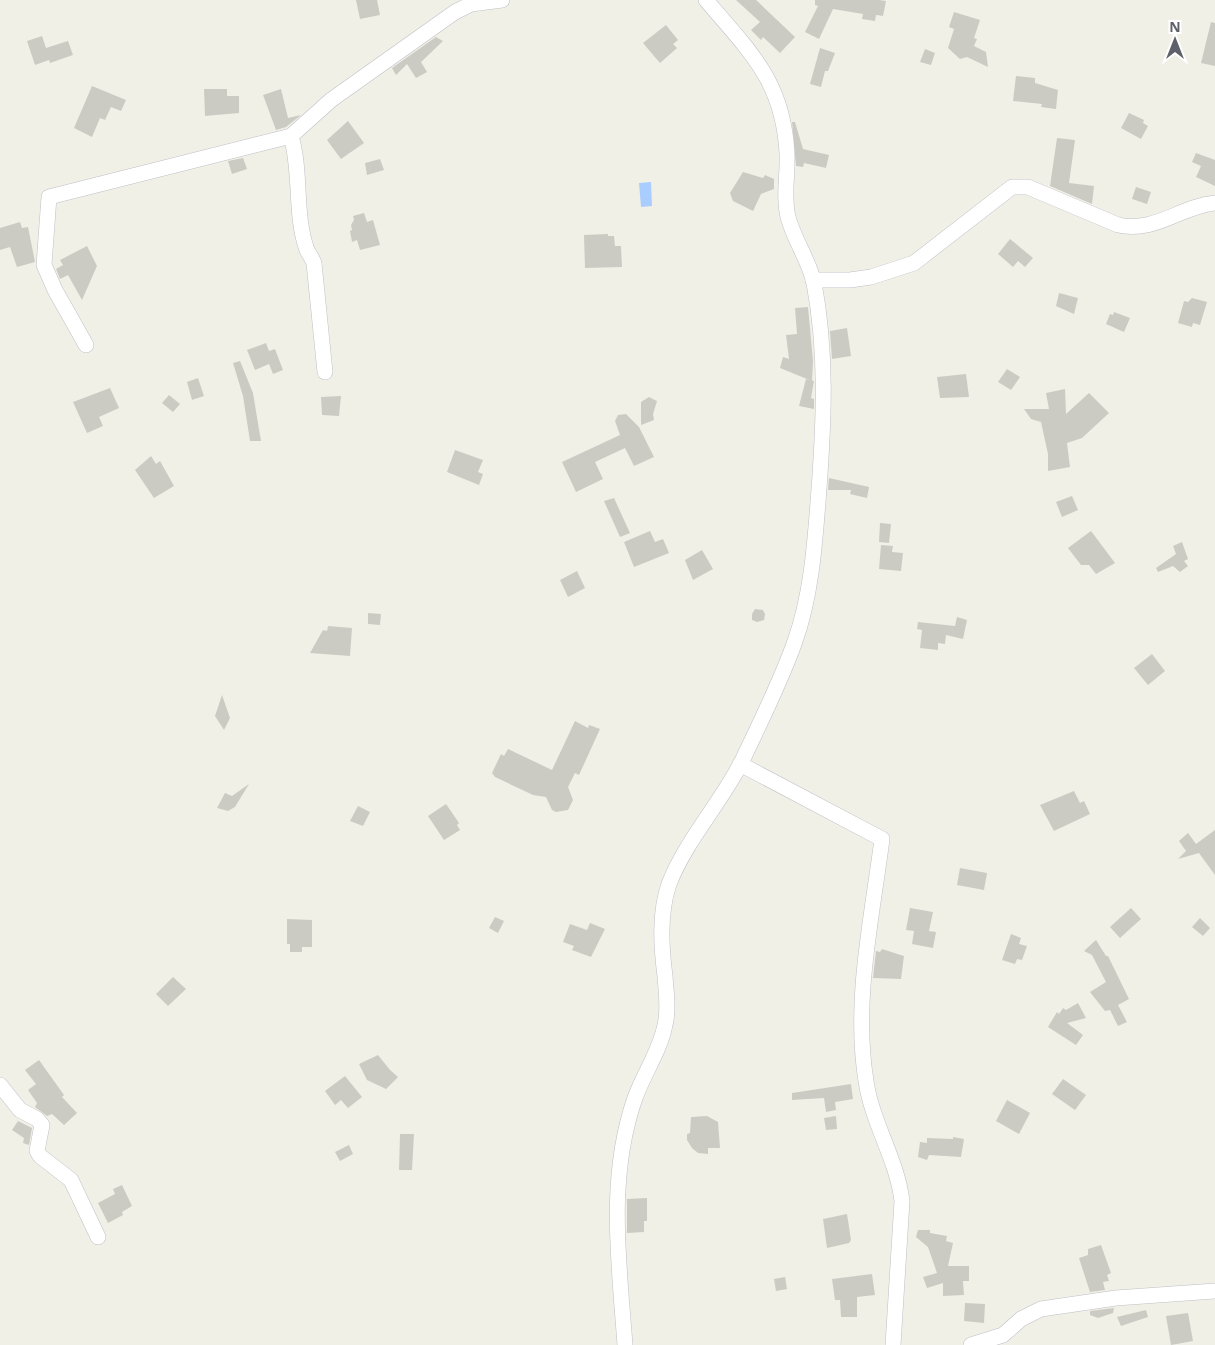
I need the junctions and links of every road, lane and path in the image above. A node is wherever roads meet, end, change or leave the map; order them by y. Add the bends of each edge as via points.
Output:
1 (502, 0) edge
2 (706, 0) edge
3 (291, 136) junction
4 (1215, 203) edge
5 (813, 280) junction
6 (86, 345) dead end
7 (325, 372) dead end
8 (740, 764) junction
9 (0, 1085) edge
10 (98, 1237) dead end
11 (1215, 1291) edge
12 (625, 1345) edge
13 (893, 1345) edge
14 (971, 1345) edge

1 - 3 street via 471,4 454,12 331,100
2 - 5 street via 752,53 771,81 780,104 787,154 785,200 788,220
3 - 6 street via 49,197 44,265
3 - 7 street via 298,164 304,239 314,263
4 - 5 street via 1192,207 1149,226 1129,228 1039,191 1012,187 914,263 871,277
5 - 8 street via 824,378 814,552 805,607 794,644
8 - 12 street via 668,886 661,943 666,1024 635,1098 623,1146 617,1192 616,1223
8 - 13 street via 882,839 864,973 862,1016 871,1107 900,1181 902,1201
9 - 10 street via 20,1110 42,1125 37,1151 45,1162 71,1180
11 - 14 street via 1116,1298 1041,1309 1021,1319 1002,1335

